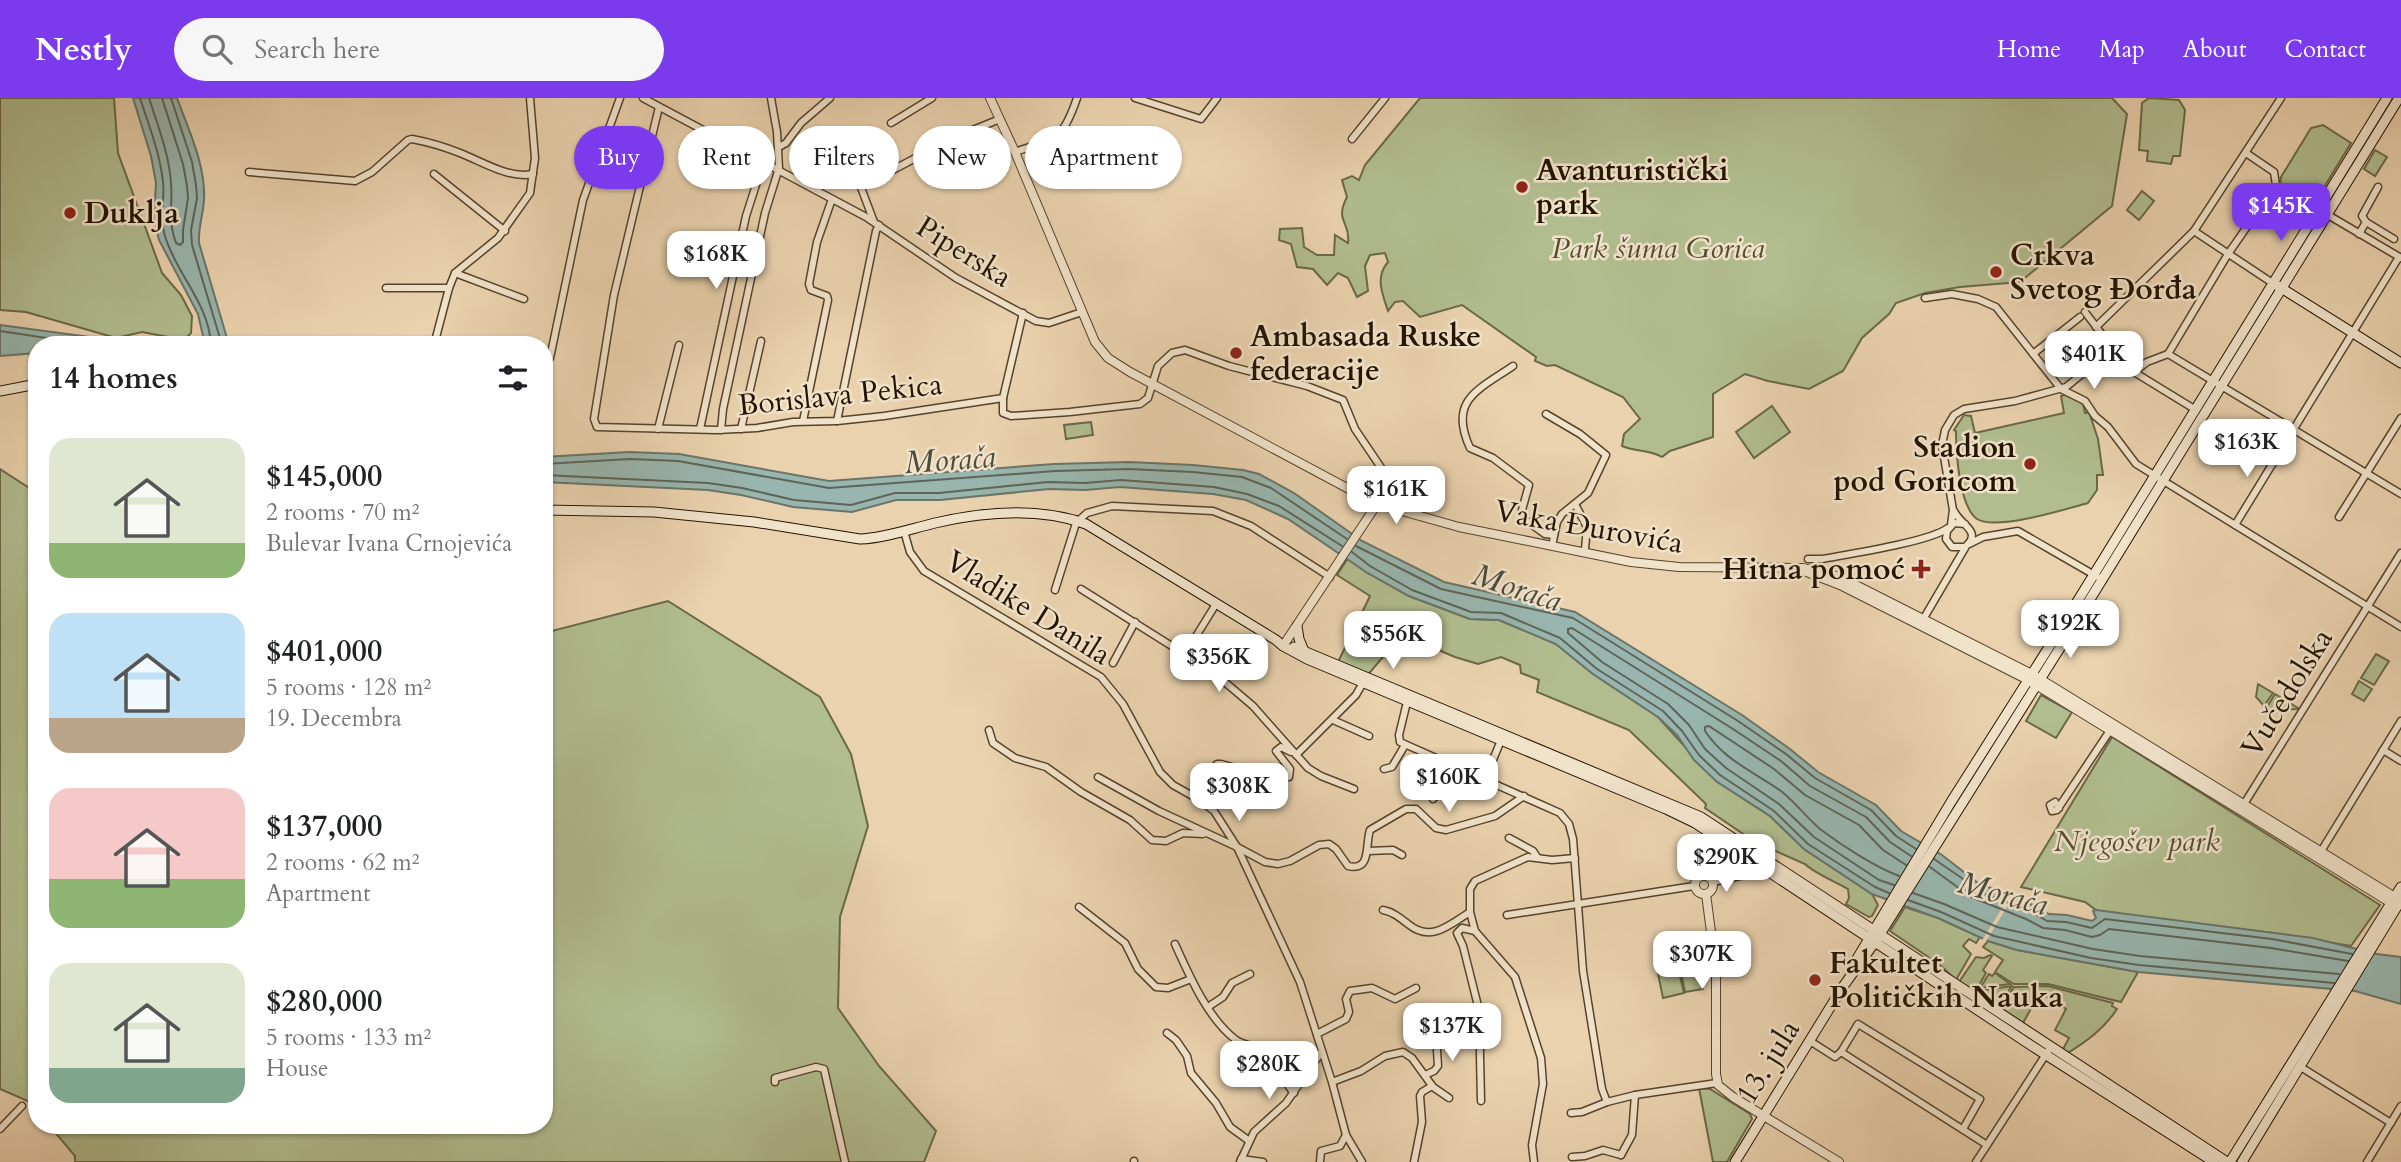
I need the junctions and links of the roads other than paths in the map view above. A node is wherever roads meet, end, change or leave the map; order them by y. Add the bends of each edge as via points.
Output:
1 (530, 98) edge
2 (620, 98) edge
3 (642, 98) edge
4 (771, 98) edge
5 (830, 98) edge
6 (932, 98) edge
7 (1077, 98) edge
8 (1135, 98) edge
9 (1217, 98) edge
10 (1385, 98) edge
11 (2281, 98) edge
12 (2387, 98) edge
13 (2399, 98) edge
14 (992, 99) edge
15 (659, 107) junction
16 (1000, 119) junction
17 (891, 123) dead end
18 (694, 126) edge
19 (1352, 139) dead end
20 (779, 147) junction
21 (1015, 152) junction
22 (2246, 153) junction
23 (899, 167) edge
24 (775, 169) edge
25 (778, 171) junction
26 (250, 172) dead end
27 (434, 174) dead end
28 (533, 174) junction
29 (2378, 187) dead end
30 (755, 189) edge
31 (863, 189) edge
32 (832, 199) junction
33 (2328, 215) junction
34 (2366, 222) junction
35 (877, 223) junction
36 (505, 231) junction
37 (2194, 232) junction
38 (2359, 234) junction
39 (2394, 239) dead end
40 (2228, 254) junction
41 (2400, 258) edge
42 (455, 272) junction
43 (2274, 284) junction
44 (386, 288) dead end
45 (449, 288) junction
46 (2283, 289) junction
47 (1925, 298) dead end
48 (524, 299) dead end
49 (1082, 312) junction
50 (1023, 313) junction
51 (2096, 327) junction
52 (2353, 334) junction
53 (436, 336) edge
54 (761, 341) dead end
55 (553, 344) edge
56 (679, 345) dead end
57 (2113, 349) junction
58 (2033, 354) junction
59 (2168, 354) junction
60 (2401, 363) edge
61 (1513, 366) dead end
62 (2134, 372) junction
63 (2213, 381) junction
64 (1151, 384) junction
65 (28, 386) edge
66 (2222, 387) junction
67 (2061, 389) junction
68 (0, 391) edge
69 (1003, 398) junction
70 (2196, 410) junction
71 (1546, 414) dead end
72 (2401, 418) edge
73 (803, 421) junction
74 (837, 421) junction
75 (658, 429) junction
76 (700, 429) junction
77 (741, 429) junction
78 (2294, 429) junction
79 (722, 430) junction
80 (2367, 472) junction
81 (2155, 476) junction
82 (2164, 481) junction
83 (2401, 494) edge
84 (1377, 504) junction
85 (1575, 504) junction
86 (1952, 507) junction
87 (553, 510) edge
88 (2339, 517) dead end
89 (1077, 520) junction
90 (1966, 525) junction
91 (2235, 525) junction
92 (1950, 526) junction
93 (904, 531) junction
94 (1995, 534) junction
95 (1555, 535) junction
96 (1926, 537) junction
97 (1948, 543) junction
98 (1968, 545) junction
99 (1552, 547) junction
100 (1586, 549) dead end
101 (2401, 553) edge
102 (1808, 559) dead end
103 (1953, 568) junction
104 (2094, 574) junction
105 (1332, 575) junction
106 (2103, 580) junction
107 (1082, 589) dead end
108 (1055, 590) dead end
109 (1216, 604) junction
110 (2368, 607) junction
111 (1135, 622) junction
112 (1921, 622) junction
113 (1297, 626) junction
114 (2401, 627) edge
115 (1281, 643) junction
116 (1185, 654) junction
117 (1306, 655) junction
118 (1113, 663) dead end
119 (1365, 679) junction
120 (2034, 680) junction
121 (1407, 702) junction
122 (1334, 720) junction
123 (2401, 721) edge
124 (2112, 727) junction
125 (989, 730) dead end
126 (1369, 736) dead end
127 (1502, 737) junction
128 (1405, 745) junction
129 (2383, 750) junction
130 (1295, 753) junction
131 (2401, 761) edge
132 (1384, 769) dead end
133 (1462, 769) junction
134 (2185, 772) junction
135 (1264, 776) junction
136 (1098, 777) dead end
137 (1485, 779) junction
138 (1354, 789) dead end
139 (1247, 795) dead end
140 (1194, 796) junction
141 (1524, 796) junction
142 (1433, 799) dead end
143 (2244, 804) junction
144 (2057, 805) dead end
145 (1215, 836) junction
146 (1508, 838) dead end
147 (1732, 842) junction
148 (1237, 847) junction
149 (1368, 850) junction
150 (2321, 852) junction
151 (1402, 855) dead end
152 (1537, 857) junction
153 (1574, 858) junction
154 (1766, 870) junction
155 (1711, 880) junction
156 (1694, 886) junction
157 (2401, 887) edge
158 (1706, 894) junction
159 (2394, 900) edge
160 (1578, 905) junction
161 (1079, 907) dead end
162 (1382, 910) dead end
163 (1470, 912) junction
164 (1507, 915) dead end
165 (1475, 931) junction
166 (1874, 936) junction
167 (1175, 944) dead end
168 (1250, 974) dead end
169 (1191, 979) junction
170 (1416, 988) dead end
171 (1208, 1007) junction
172 (2327, 1014) junction
173 (1441, 1023) dead end
174 (1167, 1032) dead end
175 (1317, 1034) junction
176 (1810, 1041) junction
177 (1252, 1047) junction
178 (1322, 1051) junction
179 (2048, 1051) junction
180 (1841, 1052) junction
181 (1237, 1061) dead end
182 (2299, 1066) junction
183 (1424, 1075) junction
184 (775, 1082) dead end
185 (1332, 1082) junction
186 (1717, 1083) junction
187 (1432, 1086) junction
188 (1294, 1093) junction
189 (1634, 1095) junction
190 (1449, 1098) dead end
191 (1481, 1101) dead end
192 (1607, 1101) junction
193 (23, 1106) dead end
194 (2401, 1106) edge
195 (1570, 1113) dead end
196 (1764, 1116) junction
197 (2391, 1123) junction
198 (0, 1129) edge
199 (1962, 1129) junction
200 (1346, 1135) junction
201 (1248, 1140) junction
202 (1987, 1145) junction
203 (1621, 1155) junction
204 (1572, 1157) dead end
205 (1240, 1160) edge
206 (845, 1162) edge
207 (1264, 1162) edge
208 (1320, 1162) edge
209 (1362, 1162) edge
210 (1414, 1162) edge
211 (1534, 1162) edge
212 (1625, 1162) edge
213 (1735, 1162) edge
214 (1839, 1162) edge
215 (1976, 1162) edge
216 (2214, 1162) edge
217 (2229, 1162) edge
218 (2242, 1162) edge
219 (2367, 1162) edge

1 - 28 street
2 - 55 street via 583,200
3 - 15 street, Piperska
4 - 20 street
5 - 20 street
6 - 17 street
7 - 21 street via 1061,134
8 - 9 street via 1201,119
10 - 19 street
11 - 22 street
12 - 43 main road
13 - 33 main road
14 - 16 street, Vaka Đurovića
15 - 18 street, Piperska
15 - 75 street, Borislava Pekica via 614,295 595,425
16 - 21 street, Vaka Đurovića
16 - 23 street
20 - 25 street
21 - 49 street, Vaka Đurovića
22 - 37 street
22 - 40 street via 2274,172 2276,185
24 - 25 street, Piperska
25 - 32 street, Piperska
25 - 79 street via 765,213
26 - 28 street via 355,181 412,139 518,175
27 - 36 street
28 - 36 street via 530,193
29 - 34 street via 2362,216
30 - 76 street
31 - 35 street
32 - 35 street, Piperska
32 - 73 street via 809,284 811,290 828,298
33 - 38 street
33 - 46 main road
34 - 38 street
34 - 39 street
35 - 50 street, Piperska via 956,278
35 - 74 street
36 - 42 street
37 - 40 street
37 - 51 street
38 - 41 street
40 - 43 street
40 - 59 street
41 - 52 street
42 - 45 street
42 - 48 street
43 - 46 main road
43 - 63 main road
44 - 45 street
45 - 53 street
46 - 52 main road
46 - 66 main road
47 - 58 street via 1952,294 1996,307
49 - 50 street, Piperska via 1044,323
49 - 64 street, Vaka Đurovića via 1102,352
50 - 69 street
51 - 57 street
51 - 58 street via 2082,315
52 - 60 main road
52 - 78 street
54 - 77 street
56 - 75 street
57 - 62 street
57 - 67 street
58 - 67 street
59 - 62 street
59 - 63 street
61 - 95 street via 1471,396 1461,416 1462,431 1470,448 1507,467 1529,485 1524,519 1545,534
62 - 70 street
63 - 66 street
63 - 70 main road
64 - 69 street via 1142,403 1070,412 1008,415 1002,410
64 - 84 street, Vaka Đurovića
64 - 84 street via 1164,358 1185,350 1343,400 1355,429 1388,478
65 - 68 main road
66 - 78 street
66 - 82 main road
67 - 81 street via 2085,401 2133,461
67 - 86 street via 1954,415 1942,445
69 - 74 street, Borislava Pekica
70 - 81 main road
71 - 85 street via 1606,455 1588,494
72 - 80 street
73 - 74 street, Borislava Pekica
73 - 77 street, Borislava Pekica
75 - 76 street, Borislava Pekica
76 - 79 street, Borislava Pekica
77 - 79 street, Borislava Pekica
78 - 80 street
78 - 91 street
80 - 83 street
80 - 88 street
81 - 82 street
81 - 104 main road
82 - 91 street
82 - 106 main road
84 - 99 street, Vaka Đurovića
84 - 105 street
85 - 95 street via 1562,514
85 - 100 street via 1587,527
86 - 90 street
86 - 92 street
87 - 93 main road via 657,512 855,538
89 - 93 main road via 1014,514 954,519
89 - 105 street via 1112,506 1213,510 1251,526
89 - 108 street
89 - 109 main road
90 - 92 street
90 - 94 street
90 - 98 street via 1972,535
91 - 110 street
92 - 96 street
92 - 97 street
93 - 140 street, Vladike Danila via 910,552 924,571 1101,677 1123,704 1160,772
94 - 98 street
94 - 104 street via 2021,532
95 - 99 street
96 - 97 street
96 - 102 street
97 - 98 street via 1957,549
97 - 103 street
98 - 103 street
99 - 112 street, Vaka Đurovića via 1672,566 1796,568
101 - 110 street, Vučedolska
103 - 112 street
104 - 106 street
104 - 120 main road
105 - 113 street
106 - 120 main road
107 - 111 street
109 - 115 main road
109 - 116 street
110 - 114 street
110 - 143 street, Vučedolska
111 - 116 street
111 - 118 street
112 - 120 street, Vaka Đurovića
113 - 115 street
113 - 117 main road
115 - 117 main road
116 - 130 street via 1228,684
117 - 119 main road
119 - 121 main road
119 - 122 street
119 - 127 main road
120 - 124 street, Vaka Đurovića
120 - 166 main road, 13. jula
121 - 127 main road
121 - 128 street via 1399,735
122 - 126 street
122 - 130 street
123 - 129 street
124 - 134 street, Vaka Đurovića
124 - 144 street
125 - 145 street via 993,743 1015,758 1046,767 1152,839 1166,841 1183,833
127 - 137 street
127 - 147 main road via 1686,810
128 - 132 street via 1392,767
128 - 133 street
129 - 131 street
129 - 150 street
130 - 135 street via 1281,747 1276,751 1290,769 1289,778
130 - 138 street via 1312,771
133 - 137 street
133 - 142 street
134 - 143 street
134 - 150 street
135 - 139 street
135 - 140 street via 1217,764
136 - 145 street
137 - 141 street
140 - 148 street, Vladike Danila via 1220,818
141 - 149 street via 1495,816 1446,830 1436,828 1413,808 1395,814 1370,830
141 - 153 street via 1560,813 1571,830
143 - 150 street
145 - 148 street
146 - 152 street
147 - 154 main road
147 - 155 street
147 - 166 main road
148 - 149 street via 1278,864 1329,844 1348,866 1355,867 1364,863
148 - 175 street, Vladike Danila via 1300,982
149 - 151 street
150 - 159 street
152 - 153 street
152 - 163 street via 1472,883
153 - 160 street
154 - 155 street
154 - 166 main road
155 - 156 street via 1701,876
155 - 158 street via 1712,890
156 - 158 street
156 - 160 street
157 - 159 main road
158 - 186 street via 1716,970
159 - 172 main road
160 - 164 street
160 - 192 street via 1583,971
161 - 169 street via 1125,943 1138,969 1156,988
162 - 163 street via 1429,933
163 - 165 street
165 - 191 street via 1462,928 1457,935 1479,1010
165 - 211 street via 1515,977 1538,1046 1544,1074 1532,1145
166 - 176 main road, 13. jula
166 - 179 main road
167 - 169 street
168 - 171 street via 1232,983 1223,997
169 - 171 street
170 - 175 street via 1395,999 1372,988 1350,991 1346,1019
171 - 177 street via 1237,1041
172 - 182 main road
172 - 217 main road
173 - 183 street via 1436,1035 1438,1066
174 - 201 street via 1187,1056 1191,1073 1226,1122
175 - 178 street, Vladike Danila
176 - 180 street via 1835,1057
176 - 196 main road, 13. jula
177 - 181 street
177 - 188 street via 1267,1053
178 - 185 street, Vladike Danila
178 - 188 street
179 - 202 street
179 - 216 main road
179 - 217 main road
180 - 199 street
180 - 199 street via 1858,1024 1980,1100
182 - 197 street
182 - 218 main road
183 - 185 street via 1407,1054 1399,1052
183 - 187 street
184 - 206 street via 775,1078 816,1067 824,1069
185 - 200 street, Vladike Danila
186 - 189 street
186 - 196 street
187 - 190 street
187 - 210 street via 1421,1093 1422,1122
188 - 201 street
189 - 192 street
189 - 203 street via 1632,1135
192 - 195 street
193 - 198 street
194 - 197 street
196 - 213 main road, 13. jula
196 - 214 street
197 - 219 street
199 - 202 street
200 - 208 street via 1340,1146 1321,1151
200 - 209 street, Vladike Danila
201 - 205 street
202 - 215 street
203 - 204 street via 1603,1150
203 - 212 street
205 - 207 street

